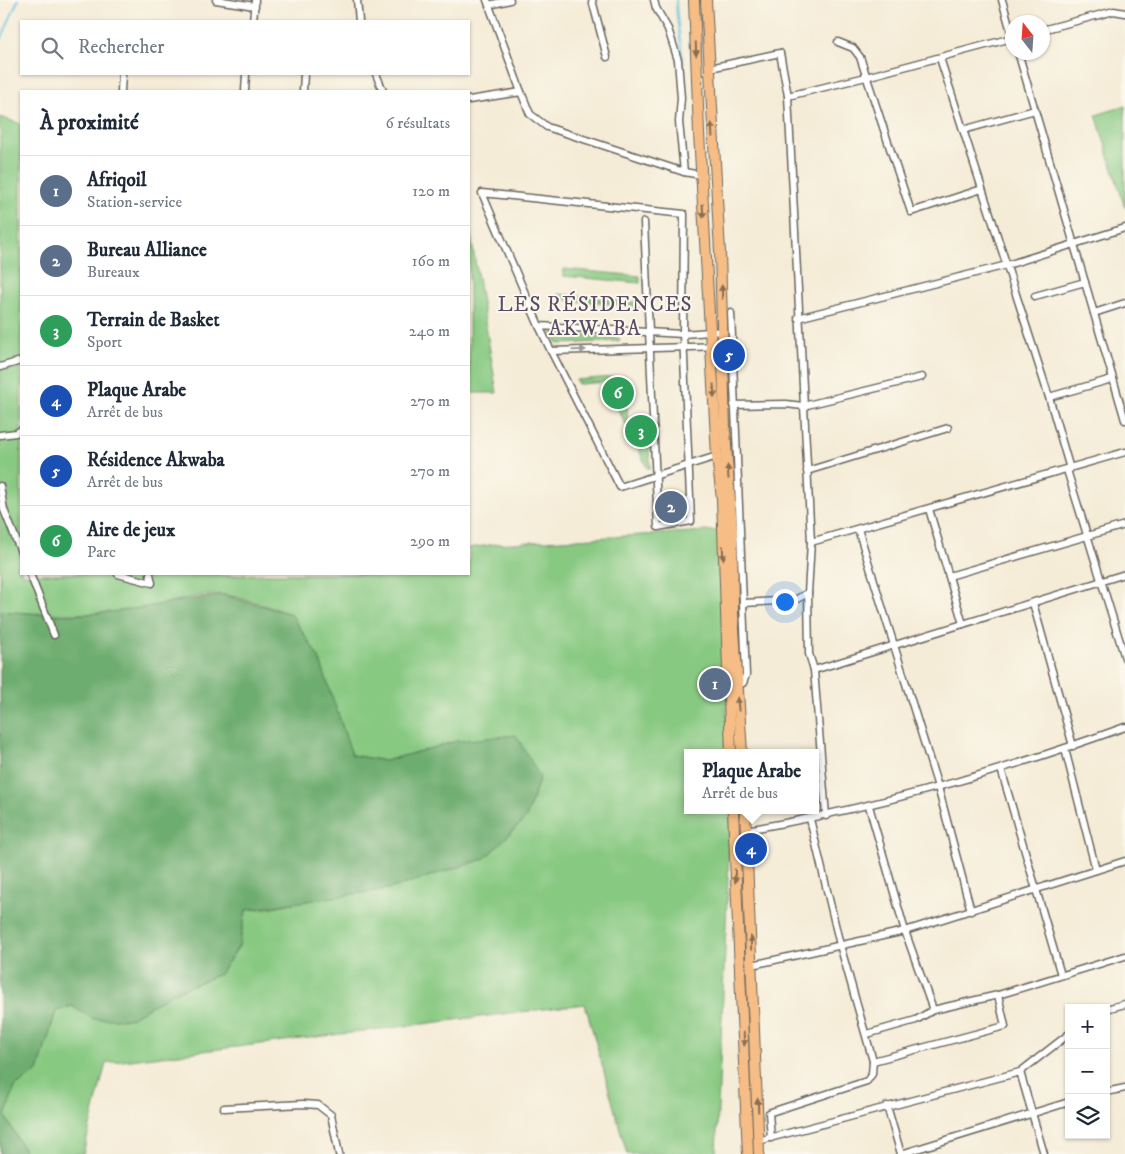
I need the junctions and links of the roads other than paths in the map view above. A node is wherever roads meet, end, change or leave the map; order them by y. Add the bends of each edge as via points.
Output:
1 (216, 0) edge
2 (357, 0) edge
3 (510, 0) edge
4 (592, 0) edge
5 (654, 0) edge
6 (694, 0) edge
7 (706, 0) edge
8 (1002, 0) edge
9 (255, 3) edge
10 (488, 3) edge
11 (1125, 13) edge
12 (1006, 15) edge
13 (253, 20) edge
14 (359, 20) edge
15 (1050, 28) edge
16 (1005, 38) edge
17 (838, 42) dead end
18 (607, 57) dead end
19 (940, 58) junction
20 (1020, 60) edge
21 (710, 68) junction
22 (122, 75) edge
23 (246, 75) edge
24 (304, 75) edge
25 (376, 75) edge
26 (866, 77) junction
27 (121, 90) edge
28 (245, 90) edge
29 (303, 90) edge
30 (383, 90) edge
31 (521, 92) junction
32 (788, 96) junction
33 (470, 100) edge
34 (1034, 110) junction
35 (963, 130) junction
36 (684, 172) junction
37 (701, 175) junction
38 (982, 189) junction
39 (644, 222) dead end
40 (1125, 228) edge
41 (1074, 244) junction
42 (1007, 265) junction
43 (1085, 282) junction
44 (1034, 296) dead end
45 (1125, 303) edge
46 (731, 313) dead end
47 (1094, 313) junction
48 (798, 318) junction
49 (539, 326) junction
50 (724, 330) junction
51 (649, 332) junction
52 (710, 332) junction
53 (683, 334) junction
54 (684, 346) junction
55 (710, 346) junction
56 (724, 346) junction
57 (649, 348) junction
58 (551, 351) junction
59 (20, 361) edge
60 (0, 367) edge
61 (922, 378) dead end
62 (1112, 378) junction
63 (1049, 397) junction
64 (734, 405) junction
65 (803, 406) junction
66 (1125, 420) edge
67 (948, 428) dead end
68 (20, 431) edge
69 (0, 435) edge
70 (1125, 452) edge
71 (717, 456) junction
72 (688, 465) junction
73 (1069, 470) junction
74 (807, 471) junction
75 (655, 476) junction
76 (0, 486) edge
77 (929, 509) junction
78 (1125, 525) edge
79 (858, 529) junction
80 (1088, 536) junction
81 (811, 542) junction
82 (20, 550) edge
83 (1125, 574) edge
84 (30, 575) edge
85 (122, 575) edge
86 (150, 575) edge
87 (949, 576) junction
88 (1101, 580) junction
89 (808, 593) junction
90 (744, 603) junction
91 (1033, 603) junction
92 (963, 624) junction
93 (54, 635) dead end
94 (895, 646) junction
95 (1124, 649) edge
96 (1125, 658) edge
97 (814, 670) junction
98 (737, 685) junction
99 (1125, 727) edge
100 (1073, 746) junction
101 (730, 749) edge
102 (742, 749) edge
103 (1065, 749) junction
104 (1001, 769) junction
105 (938, 787) junction
106 (869, 806) junction
107 (733, 814) edge
108 (745, 814) edge
109 (826, 816) junction
110 (810, 819) junction
111 (746, 830) junction
112 (1125, 861) edge
113 (1096, 870) junction
114 (1036, 890) junction
115 (971, 911) junction
116 (905, 931) junction
117 (840, 946) junction
118 (1125, 956) edge
119 (752, 965) junction
120 (1062, 975) junction
121 (998, 995) junction
122 (1125, 1004) edge
123 (1110, 1008) edge
124 (933, 1010) junction
125 (867, 1034) junction
126 (1065, 1037) edge
127 (873, 1061) junction
128 (1020, 1072) junction
129 (1125, 1088) edge
130 (1110, 1091) edge
131 (1065, 1103) edge
132 (887, 1106) junction
133 (224, 1108) dead end
134 (1031, 1112) junction
135 (771, 1138) junction
136 (758, 1141) junction
137 (339, 1154) edge
138 (748, 1154) edge
139 (759, 1154) edge
140 (901, 1154) edge
141 (1044, 1154) edge

1 - 9 street
2 - 14 street
3 - 10 street
4 - 18 street
5 - 36 street via 678,60
6 -> 37 main road
7 - 21 main road
8 - 12 street
9 - 13 street
10 - 31 street
11 - 15 street via 1114,11
16 - 19 street
17 - 26 street via 853,48
19 - 26 street
19 - 35 street
20 - 34 street
21 - 32 street via 780,53
50 -> 21 main road
22 - 27 street
23 - 28 street
24 - 29 street
25 - 30 street
26 - 32 street
26 - 38 street via 911,212
31 - 33 street
31 - 36 street via 530,114 547,127
32 - 48 street
34 - 35 street
34 - 41 street
35 - 38 street
36 - 37 street
37 -> 52 main road
38 - 42 street
39 - 51 street
40 - 41 street
41 - 42 street
41 - 43 street
42 - 48 street
42 - 63 street
43 - 44 street
43 - 47 street
45 - 47 street
46 - 64 street
47 - 62 street
48 - 65 street
49 - 51 street
49 - 53 street via 482,193 684,214
49 - 58 street
50 - 52 street
50 - 56 main road
51 - 53 street
51 - 57 street
52 - 53 street
52 - 55 main road
53 - 54 street
54 - 55 street
54 - 57 street
54 - 72 street
55 - 56 street
55 -> 71 main road
98 -> 56 main road
58 -> 57 street
57 - 75 street
58 - 75 street via 620,487
59 - 60 street
61 - 65 street
62 - 63 street
62 - 66 street
63 - 73 street
64 - 65 street
64 - 90 street
65 - 74 street
67 - 74 street
68 - 69 street
70 - 73 street
71 - 72 street
71 -> 101 main road via 722,507
72 - 75 street
72 - 75 street via 691,521 658,527
73 - 77 street
73 - 80 street
74 - 81 street
76 - 82 street via 4,510
77 - 79 street
77 - 87 street
78 - 80 street
79 - 81 street
79 - 94 street
80 - 87 street
80 - 88 street
81 - 89 street
83 - 88 street
84 - 93 street
85 - 86 street via 152,583
87 - 92 street
88 - 91 street
88 - 95 street
89 - 90 street via 795,600
89 - 97 street via 809,654
90 - 98 street via 746,675 743,683
91 - 92 street
91 - 100 street
92 - 94 street
94 - 97 street
94 - 105 street
95 - 96 street
97 - 109 street
102 -> 98 main road
99 - 100 street
100 - 103 street
103 - 104 street
103 - 113 street
104 - 105 street
104 - 114 street
105 - 106 street
105 - 115 street
106 - 109 street
106 - 116 street
107 -> 138 main road
108 - 111 main road
109 - 110 street
110 - 111 street
110 - 117 street
119 -> 111 main road
112 - 113 street
113 - 114 street
114 - 115 street
114 - 120 street
115 - 116 street
116 - 117 street
116 - 124 street
117 - 119 street
117 - 125 street
118 - 120 street
136 -> 119 main road
120 - 121 street
121 - 124 street
121 - 127 street via 1005,1026
122 - 123 street
124 - 125 street via 916,1020
125 - 127 street
126 - 128 street
127 - 135 street via 872,1074 867,1081 769,1113
128 - 132 street
128 - 134 street
129 - 130 street
131 - 134 street
132 - 135 street
132 - 140 street
133 - 137 street via 318,1105 331,1115
134 - 140 street
134 - 141 street
135 - 136 street
136 - 139 main road

